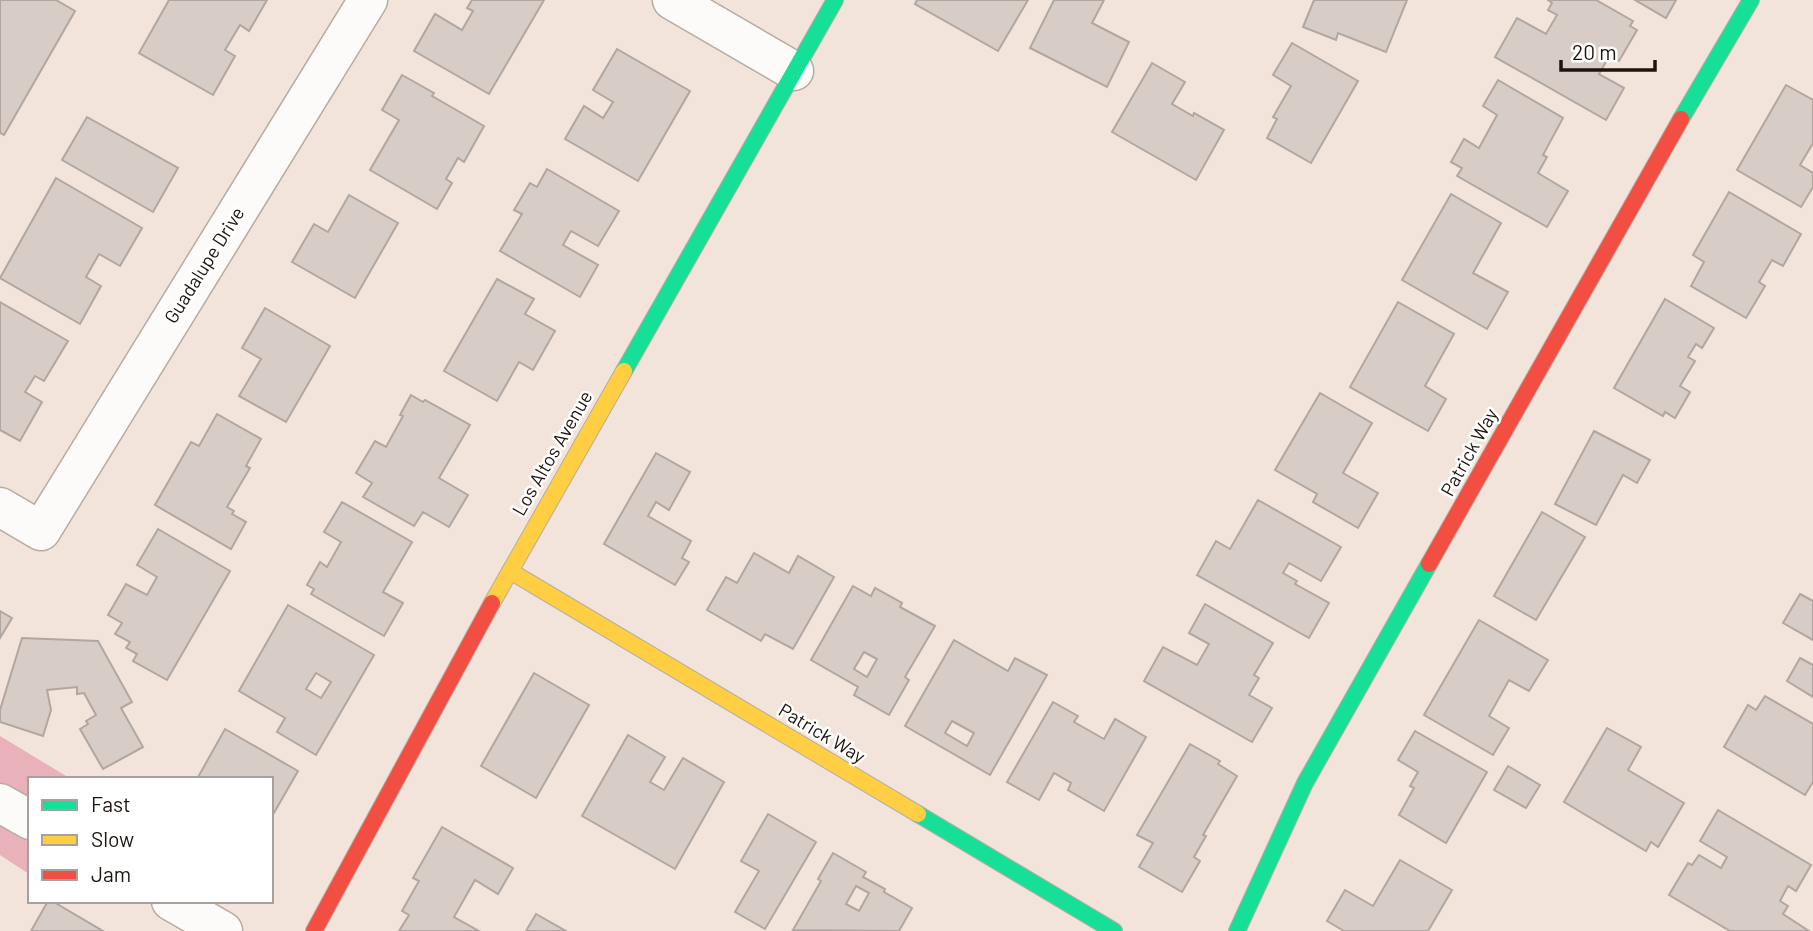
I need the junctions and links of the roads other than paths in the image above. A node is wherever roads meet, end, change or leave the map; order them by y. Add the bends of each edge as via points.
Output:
1 (368, 0) edge
2 (673, 0) edge
3 (835, 0) edge
4 (1751, 0) edge
5 (794, 71) junction
6 (0, 507) edge
7 (509, 570) junction
8 (0, 803) edge
9 (28, 819) edge
10 (174, 903) edge
11 (223, 931) edge
12 (314, 931) edge
13 (1114, 931) edge
14 (1237, 931) edge

1 - 6 street, Guadalupe Drive via 41,531
2 - 5 street
3 - 5 street, Los Altos Avenue
4 - 14 street, Patrick Way via 1305,783
5 - 7 street, Los Altos Avenue
7 - 12 street, Los Altos Avenue
7 - 13 street, Patrick Way
8 - 9 street
10 - 11 street

